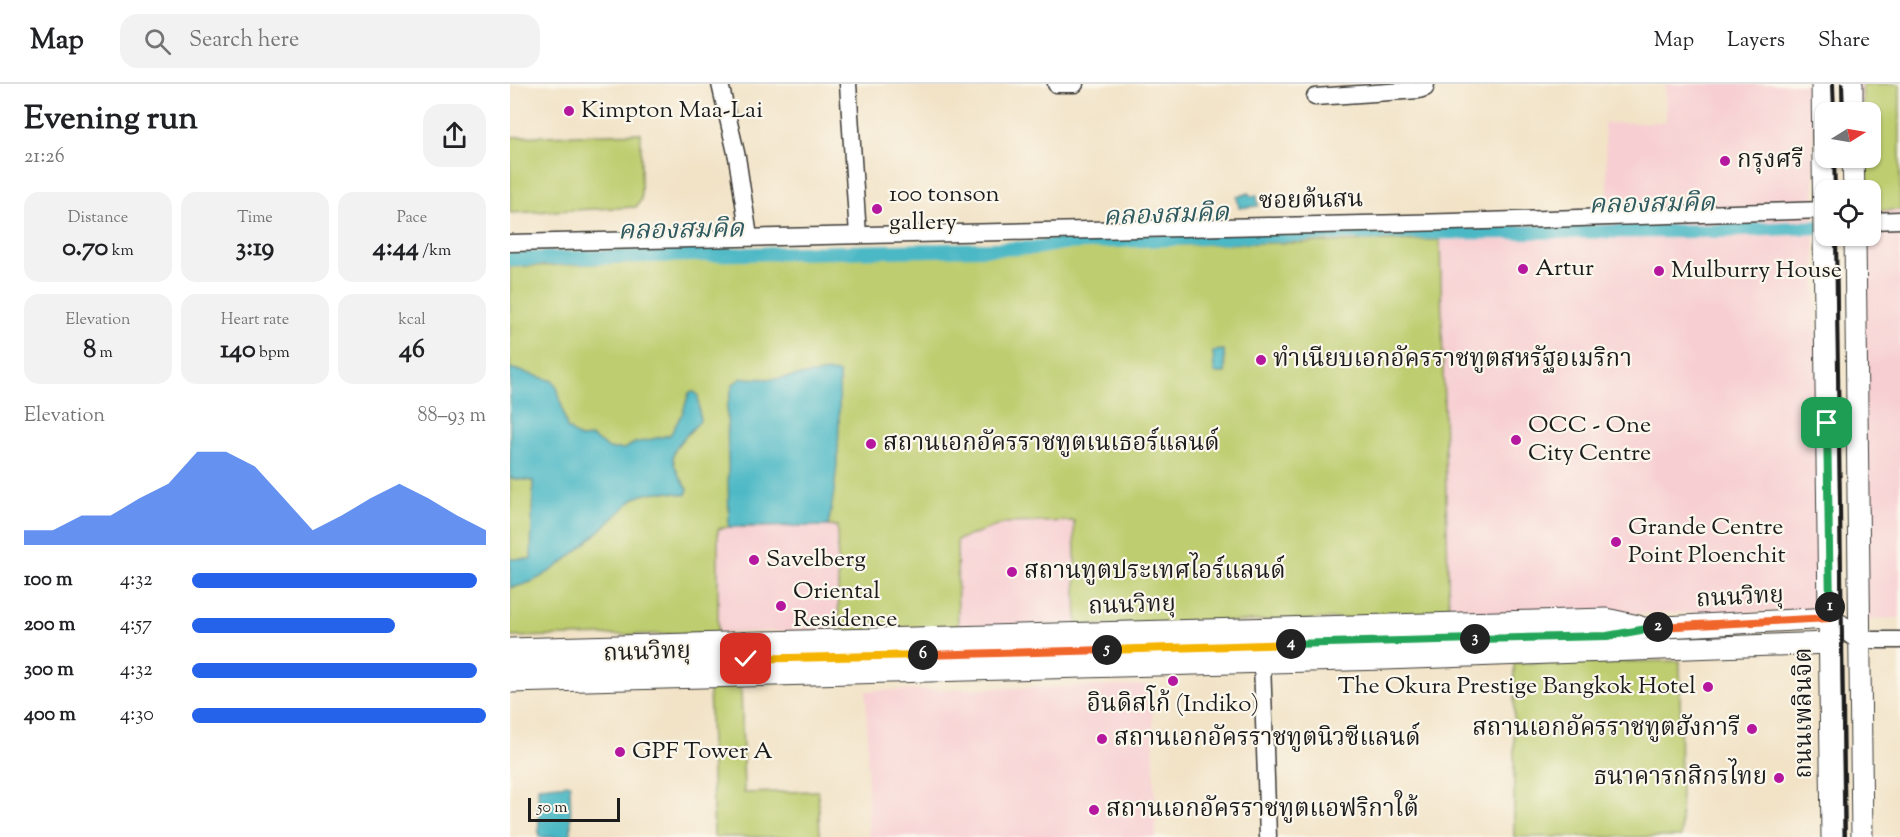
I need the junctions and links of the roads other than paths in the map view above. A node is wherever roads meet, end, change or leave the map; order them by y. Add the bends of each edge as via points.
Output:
1 (720, 84) edge
2 (848, 84) edge
3 (1056, 84) edge
4 (1075, 84) edge
5 (1426, 84) edge
6 (1822, 84) edge
7 (1852, 84) edge
8 (1315, 97) dead end
9 (1852, 102) edge
10 (1824, 180) edge
11 (1815, 210) edge
12 (1900, 220) edge
13 (1881, 221) edge
14 (858, 236) junction
15 (749, 237) junction
16 (510, 243) edge
17 (1825, 246) edge
18 (1855, 246) edge
19 (1830, 618) junction
20 (1647, 628) junction
21 (1861, 640) junction
22 (1900, 640) edge
23 (1830, 643) junction
24 (510, 649) edge
25 (683, 661) junction
26 (1262, 662) junction
27 (906, 663) junction
28 (534, 665) junction
29 (510, 666) edge
30 (709, 676) junction
31 (510, 682) edge
32 (1268, 837) edge
33 (1832, 837) edge
34 (1862, 837) edge

1 - 15 street via 737,157
2 - 14 street
3 - 4 street
5 - 8 street via 1419,90
6 - 10 main road, ถนนเพลินจิต
7 - 9 main road
11 - 14 street, ซอยต้นสน
12 - 13 street
14 - 15 street, ซอยต้นสน
15 - 16 street, ซอยต้นสน
17 - 19 main road, ถนนเพลินจิต
18 - 21 main road
19 - 20 main road, ถนนวิทยุ
19 - 21 main road
19 - 23 main road, ถนนเพลินจิต
20 - 27 main road, ถนนวิทยุ via 1607,636
20 - 28 main road, ถนนวิทยุ via 1606,619
21 - 22 street
21 - 34 main road
23 - 26 main road, ถนนวิทยุ
23 - 33 main road, ถนนเพลินจิต
24 - 28 main road, ถนนวิทยุ
25 - 27 main road, ถนนวิทยุ
25 - 28 main road, ถนนวิทยุ
25 - 30 main road
26 - 27 main road, ถนนวิทยุ
26 - 32 street
27 - 30 main road, ถนนวิทยุ
28 - 29 main road, ถนนวิทยุ
28 - 30 main road, ถนนวิทยุ
28 - 31 main road, ถนนวิทยุ

